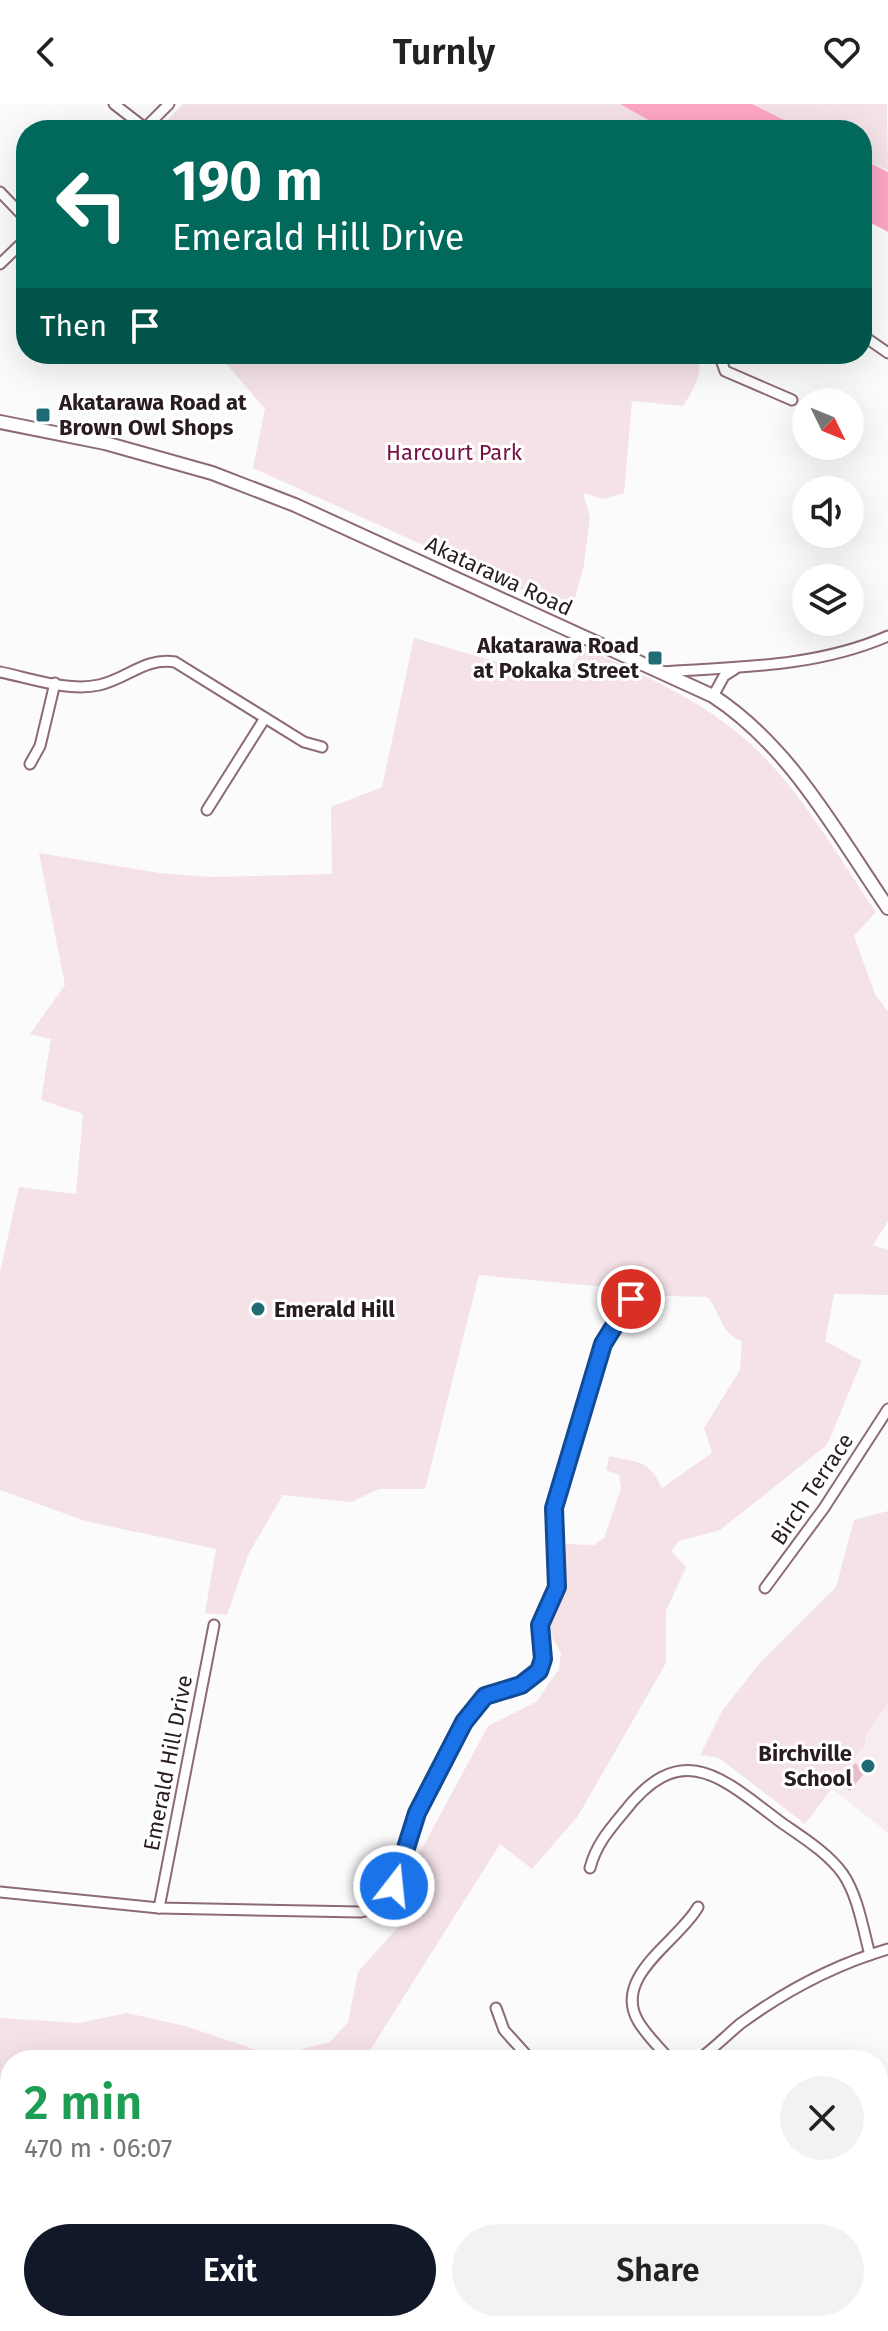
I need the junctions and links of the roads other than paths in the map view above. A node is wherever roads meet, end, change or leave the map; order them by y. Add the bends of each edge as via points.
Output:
1 (114, 104) edge
2 (169, 104) edge
3 (133, 120) edge
4 (153, 120) edge
5 (0, 192) edge
6 (16, 209) edge
7 (16, 249) edge
8 (0, 264) edge
9 (723, 364) edge
10 (792, 400) dead end
11 (0, 422) edge
12 (888, 636) edge
13 (735, 669) junction
14 (0, 672) edge
15 (660, 673) junction
16 (55, 683) junction
17 (713, 696) junction
18 (265, 718) junction
19 (322, 747) dead end
20 (30, 764) dead end
21 (207, 810) dead end
22 (888, 908) edge
23 (631, 1299) dead end
24 (888, 1409) edge
25 (765, 1588) dead end
26 (214, 1625) dead end
27 (590, 1868) dead end
28 (0, 1892) edge
29 (698, 1907) dead end
30 (159, 1908) junction
31 (888, 1949) edge
32 (870, 1955) junction
33 (496, 2008) dead end
34 (522, 2050) edge
35 (662, 2050) edge
36 (710, 2050) edge

1 - 3 street
2 - 4 street
5 - 6 street
7 - 8 street
9 - 10 street via 725,371
11 - 15 street, Akatarawa Road via 105,443 212,473 295,505
12 - 13 street via 847,652
13 - 15 street
13 - 17 street via 724,676
14 - 16 street
15 - 17 street, Akatarawa Road
16 - 18 street via 99,685 165,660 189,668
16 - 20 street via 40,746
17 - 22 street, Akatarawa Road via 772,743
18 - 19 street
18 - 21 street
23 - 30 street via 603,1344 554,1508 557,1587 540,1625 539,1671 521,1685 485,1696 464,1722 417,1813 384,1902 361,1912
24 - 25 street, Birch Terrace
26 - 30 street, Emerald Hill Drive
27 - 32 street via 595,1849 652,1781 686,1770 705,1771 773,1816 842,1873
28 - 30 street
29 - 35 street via 684,1929 647,1964 633,1994 637,2019
31 - 32 street
32 - 36 street via 782,1995
33 - 34 street via 504,2030

